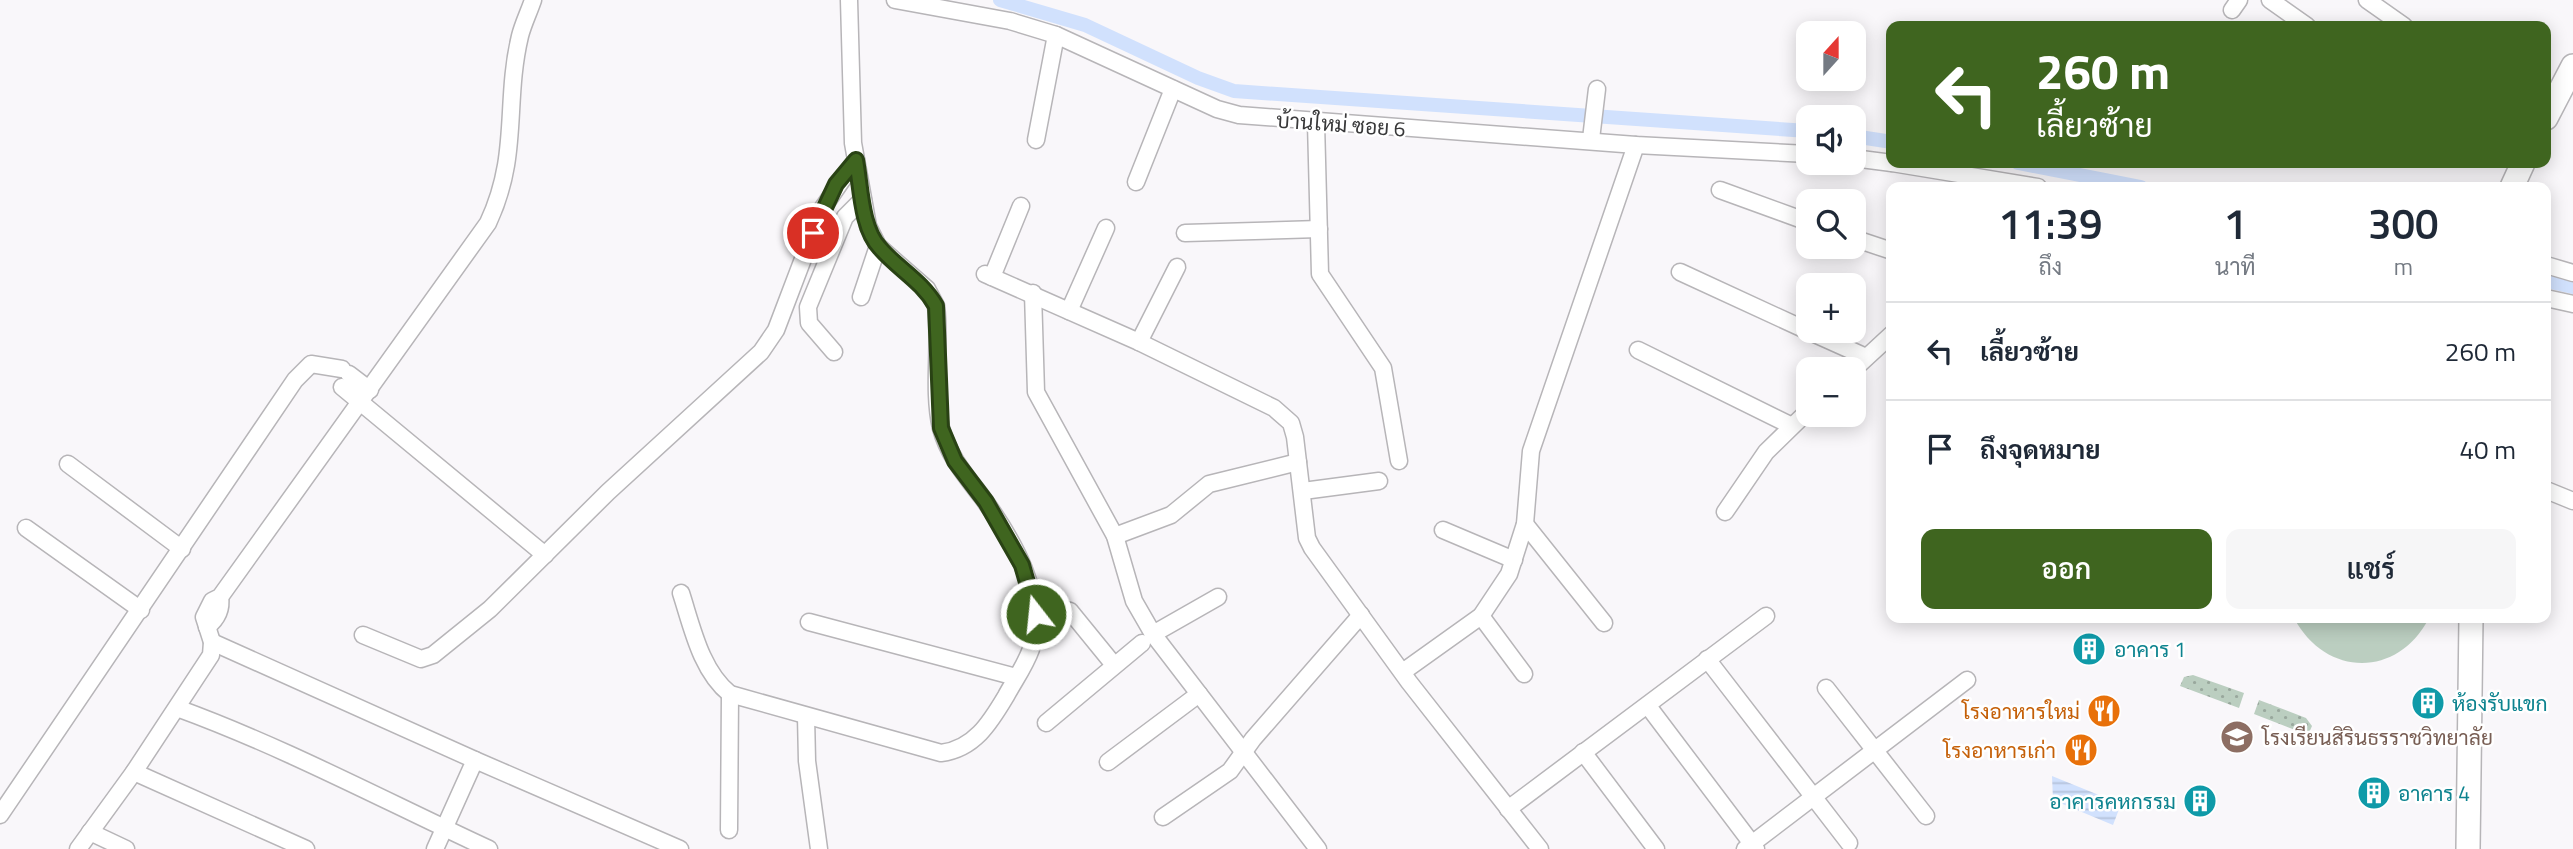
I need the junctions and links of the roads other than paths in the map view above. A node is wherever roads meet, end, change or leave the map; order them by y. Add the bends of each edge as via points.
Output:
1 (533, 0) edge
2 (849, 0) edge
3 (895, 0) edge
4 (2270, 0) edge
5 (2367, 0) edge
6 (2299, 21) edge
7 (2397, 21) edge
8 (1056, 35) junction
9 (2573, 66) edge
10 (1173, 89) junction
11 (1597, 89) dead end
12 (2551, 108) edge
13 (1316, 123) junction
14 (1592, 134) junction
15 (1036, 140) dead end
16 (1636, 145) junction
17 (1796, 152) edge
18 (856, 160) junction
19 (1866, 160) edge
20 (1886, 162) edge
21 (1921, 168) edge
22 (1136, 182) dead end
23 (2004, 182) edge
24 (1720, 190) dead end
25 (863, 199) junction
26 (1021, 206) dead end
27 (1796, 218) edge
28 (1106, 228) dead end
29 (1319, 229) junction
30 (1185, 233) dead end
31 (1866, 242) edge
32 (877, 246) junction
33 (1886, 249) edge
34 (2551, 266) edge
35 (1177, 267) dead end
36 (1680, 272) dead end
37 (2573, 273) edge
38 (1033, 293) junction
39 (861, 297) dead end
40 (2551, 299) edge
41 (2573, 304) edge
42 (1069, 311) junction
43 (1796, 325) edge
44 (1886, 339) edge
45 (1139, 342) junction
46 (1835, 343) edge
47 (1638, 349) dead end
48 (834, 352) dead end
49 (1866, 357) joint
50 (365, 396) junction
51 (1796, 422) edge
52 (1792, 426) junction
53 (1399, 461) dead end
54 (1298, 462) junction
55 (68, 464) dead end
56 (1379, 481) dead end
57 (1303, 491) junction
58 (2551, 492) edge
59 (2573, 501) edge
60 (1725, 512) dead end
61 (1525, 524) junction
62 (26, 528) dead end
63 (1443, 530) dead end
64 (1115, 536) junction
65 (182, 549) junction
66 (545, 555) junction
67 (1514, 560) junction
68 (681, 593) dead end
69 (1219, 597) dead end
70 (141, 610) junction
71 (1036, 614) junction
72 (1361, 615) junction
73 (1481, 615) junction
74 (1766, 616) dead end
75 (809, 622) dead end
76 (1604, 623) dead end
77 (2471, 623) edge
78 (209, 635) junction
79 (363, 635) dead end
80 (1148, 639) junction
81 (1707, 659) junction
82 (1114, 665) junction
83 (1404, 671) junction
84 (1524, 674) dead end
85 (1016, 677) junction
86 (1968, 680) dead end
87 (1826, 688) dead end
88 (730, 694) junction
89 (1199, 694) junction
90 (1648, 706) junction
91 (177, 708) junction
92 (806, 716) junction
93 (1046, 723) dead end
94 (1876, 748) junction
95 (1245, 751) junction
96 (1583, 752) junction
97 (475, 760) junction
98 (1108, 762) dead end
99 (134, 772) junction
100 (0, 783) edge
101 (14, 794) junction
102 (1812, 798) junction
103 (1508, 809) junction
104 (0, 815) edge
105 (1926, 816) dead end
106 (1163, 817) dead end
107 (444, 828) junction
108 (729, 830) dead end
109 (90, 832) junction
110 (1849, 843) dead end
111 (1751, 847) edge
112 (78, 849) edge
113 (126, 849) edge
114 (306, 849) edge
115 (435, 849) edge
116 (489, 849) edge
117 (680, 849) edge
118 (819, 849) edge
119 (1318, 849) edge
120 (1540, 849) edge
121 (1656, 849) edge
122 (2468, 849) edge

1 - 50 street via 520,36 510,153 500,197 469,253
2 - 18 street
3 - 8 street, บ้านใหม่ ซอย 6 via 1010,21
4 - 6 street
5 - 7 street
8 - 10 street, บ้านใหม่ ซอย 6
8 - 15 street
9 - 12 main road
10 - 13 street, บ้านใหม่ ซอย 6 via 1239,116
10 - 22 street
11 - 14 street
13 - 14 street, บ้านใหม่ ซอย 6
13 - 29 street
14 - 16 street, บ้านใหม่ ซอย 6
16 - 17 street, บ้านใหม่ ซอย 6
16 - 61 street via 1531,451
18 - 25 street
18 - 66 street via 822,209 776,330 761,352
19 - 20 street
21 - 23 street
24 - 27 street
25 - 32 street
25 - 48 street via 845,217 808,307 808,323
26 - 38 street via 989,275
28 - 42 street
29 - 30 street
29 - 53 street via 1323,282 1383,368
31 - 33 street
32 - 39 street
32 - 71 street via 927,289 936,306 941,428 955,461 986,502 1022,565
34 - 37 street
35 - 45 street
36 - 43 street
38 - 42 street
38 - 64 street via 1036,392
40 - 41 street
42 - 45 street
44 - 49 street
45 - 54 street via 1274,408 1291,423
46 - 49 street
47 - 52 street
50 - 65 street via 322,363 311,364 295,380
50 - 66 street
50 - 78 street via 220,597 212,601 204,617
51 - 52 street
52 - 60 street via 1766,452
54 - 57 street
54 - 64 street via 1209,484 1171,514
55 - 65 street
56 - 57 street
57 - 72 street via 1307,538
58 - 59 street
61 - 67 street
61 - 76 street
62 - 70 street
63 - 67 street
64 - 80 street
65 - 70 street
66 - 79 street via 490,609 433,655 421,659
67 - 73 street via 1501,590
68 - 88 street via 707,665
69 - 80 street
70 - 101 street
71 - 82 street via 1070,611
71 - 85 street via 1031,648
72 - 83 street
72 - 95 street
73 - 83 street
73 - 84 street
74 - 81 street
75 - 85 street
77 - 122 main road
78 - 91 street via 211,655
78 - 97 street
80 - 82 street
80 - 89 street
81 - 90 street
81 - 102 street
82 - 93 street
83 - 103 street
85 - 92 street via 994,717 976,737 953,751 929,751
86 - 94 street
87 - 94 street
88 - 92 street
88 - 108 street
89 - 95 street
89 - 98 street
90 - 96 street
90 - 111 street
91 - 99 street
91 - 107 street via 228,726
92 - 118 street
94 - 102 street
94 - 105 street
95 - 106 street via 1220,781
95 - 119 street
96 - 103 street
96 - 121 street
97 - 107 street
97 - 117 street
99 - 109 street
99 - 114 street
100 - 101 street
101 - 104 street
102 - 110 street
102 - 111 street
103 - 120 street
107 - 115 street
107 - 116 street
109 - 112 street
109 - 113 street

